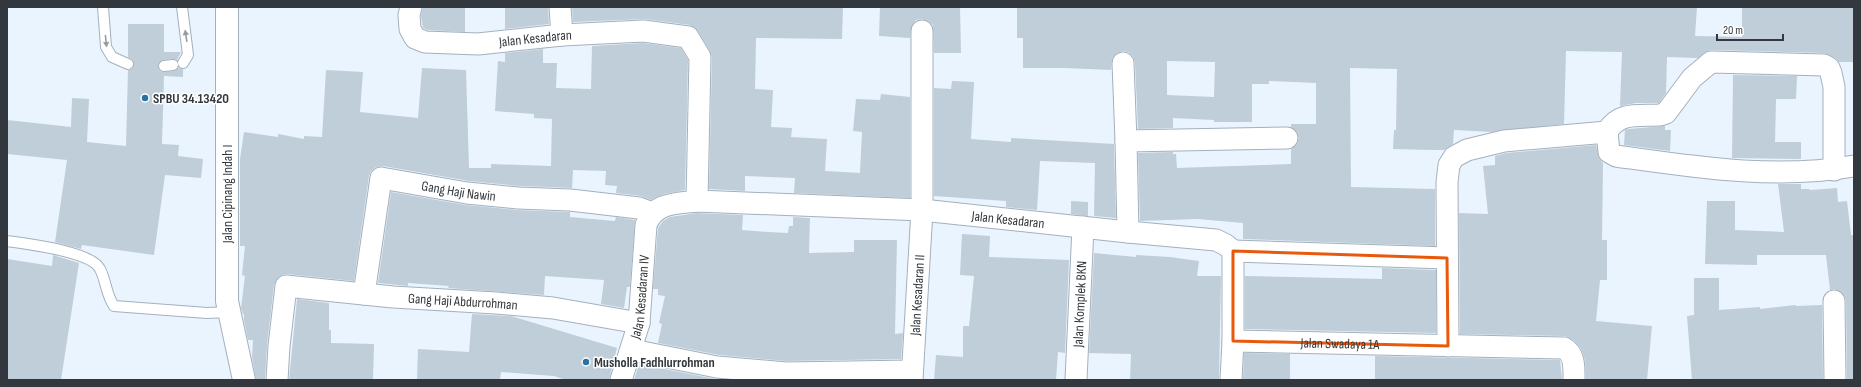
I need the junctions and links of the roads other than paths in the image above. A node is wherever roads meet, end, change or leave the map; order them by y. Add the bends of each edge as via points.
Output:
1 (104, 7) edge
2 (182, 7) edge
3 (227, 7) edge
4 (411, 7) edge
5 (560, 7) edge
6 (922, 31) dead end
7 (562, 35) junction
8 (183, 63) dead end
9 (1123, 63) dead end
10 (128, 64) dead end
11 (1607, 132) junction
12 (1287, 138) dead end
13 (1126, 141) junction
14 (1844, 168) edge
15 (697, 201) junction
16 (922, 210) junction
17 (652, 213) junction
18 (1083, 228) junction
19 (1128, 232) junction
20 (7, 241) edge
21 (1233, 252) junction
22 (1447, 258) junction
23 (364, 294) junction
24 (1834, 301) dead end
25 (229, 312) junction
26 (640, 323) junction
27 (1233, 341) junction
28 (1448, 346) junction
29 (632, 350) junction
30 (912, 375) edge
31 (244, 380) edge
32 (277, 380) edge
33 (621, 380) edge
34 (1076, 380) edge
35 (1231, 380) edge
36 (1574, 380) edge
37 (1835, 380) edge

1 -> 10 lane via 106,47 112,57
8 -> 2 lane via 188,50
3 - 25 street, Jalan Cipinang Indah I via 226,301
4 - 7 street, Jalan Kesadaran via 410,29 415,38 425,42 478,44
5 - 7 street
6 - 16 street, Jalan Kesadaran II
7 - 15 street, Jalan Kesadaran via 643,31 688,37 700,57
9 - 13 street
11 - 14 street via 1609,152 1616,156 1753,173
11 - 14 street via 1612,123 1622,117 1666,113 1692,78 1711,62 1824,65 1832,73
11 - 22 street via 1504,141 1467,150 1454,157 1449,165
12 - 13 street
13 - 19 street
15 - 16 street, Jalan Kesadaran
15 - 17 street, Jalan Kesadaran via 662,206
16 - 18 street, Jalan Kesadaran
16 - 30 street, Jalan Kesadaran II
17 - 23 street, Gang Haji Nawin via 639,208 570,200 467,193 381,178
17 - 26 street, Jalan Kesadaran IV via 646,225
18 - 19 street, Jalan Kesadaran
18 - 34 street, Jalan Komplek BKN
19 - 21 street, Jalan Kesadaran via 1216,240
20 - 25 lane via 72,252 92,260 100,268 114,306 207,313
21 - 22 street
21 - 27 street
22 - 28 street
23 - 26 street, Gang Haji Abdurrohman via 553,308
23 - 32 street, Gang Haji Abdurrohman via 286,286
24 - 37 street
25 - 31 street, Jalan Cipinang Indah I
26 - 29 street, Jalan Kesadaran IV
27 - 28 street, Jalan Swadaya 1A
27 - 35 street
28 - 36 street, Jalan Swadaya 1A via 1564,348 1571,354
29 - 30 street via 717,367 786,373
29 - 33 street, Jalan Kesadaran IV

